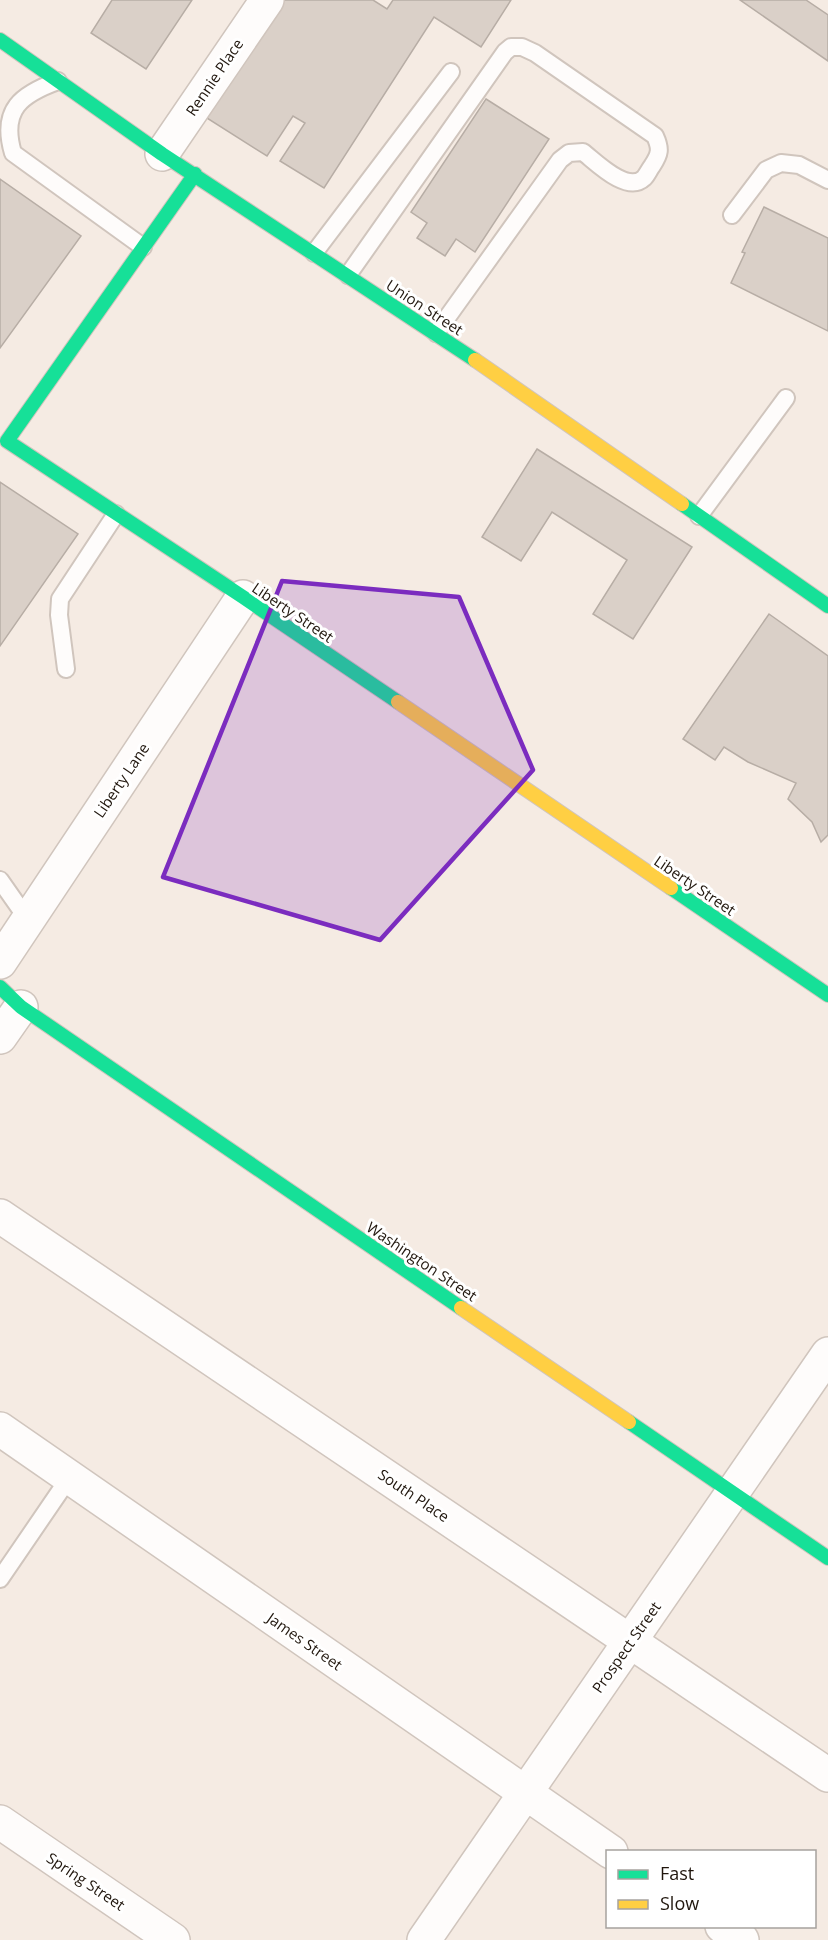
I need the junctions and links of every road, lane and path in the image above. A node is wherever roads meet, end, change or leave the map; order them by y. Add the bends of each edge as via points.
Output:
1 (267, 0) edge
2 (0, 40) edge
3 (451, 72) dead end
4 (58, 81) junction
5 (162, 154) junction
6 (195, 174) junction
7 (828, 180) edge
8 (732, 215) dead end
9 (143, 247) junction
10 (314, 253) junction
11 (348, 275) junction
12 (436, 333) junction
13 (786, 398) dead end
14 (4, 439) edge
15 (116, 514) junction
16 (699, 516) junction
17 (243, 597) junction
18 (827, 604) edge
19 (66, 669) dead end
20 (0, 880) edge
21 (28, 920) junction
22 (0, 962) edge
23 (828, 995) edge
24 (10, 997) edge
25 (0, 1037) edge
26 (0, 1216) edge
27 (828, 1354) edge
28 (0, 1429) edge
29 (69, 1478) junction
30 (732, 1493) junction
31 (828, 1558) edge
32 (0, 1579) edge
33 (630, 1640) junction
34 (828, 1775) edge
35 (525, 1794) junction
36 (0, 1821) edge
37 (609, 1850) edge
38 (725, 1928) edge
39 (173, 1940) edge
40 (424, 1940) edge
41 (742, 1940) edge

1 - 5 street, Rennie Place
2 - 4 street, Union Street
3 - 10 lane
4 - 5 street, Union Street
4 - 9 lane via 16,99 6,112 4,140 13,153
5 - 6 street, Union Street
6 - 9 street, Liberty Street
6 - 10 street, Union Street
7 - 8 lane via 799,165 781,163 766,170
9 - 14 street, Liberty Street
10 - 11 street, Union Street
11 - 12 street, Union Street
11 - 12 lane via 512,47 534,53 655,136 660,155 643,179 633,183 623,182 583,152 569,153 560,160
12 - 16 street, Union Street
13 - 16 lane
14 - 15 street, Liberty Street
15 - 17 street, Liberty Street
15 - 19 lane via 60,598
16 - 18 street, Union Street
17 - 21 street, Liberty Lane
17 - 23 street, Liberty Street
20 - 21 lane
21 - 22 street, Liberty Lane
24 - 25 street
24 - 30 street, Washington Street
26 - 33 street, South Place
27 - 30 street, Prospect Street
28 - 29 street, James Street
29 - 32 lane
29 - 35 street, James Street
30 - 31 street, Washington Street
30 - 33 street, Prospect Street
33 - 34 street, South Place
33 - 35 street, Prospect Street
35 - 37 street, James Street
35 - 40 street, Prospect Street
36 - 39 street, Spring Street
38 - 41 street

